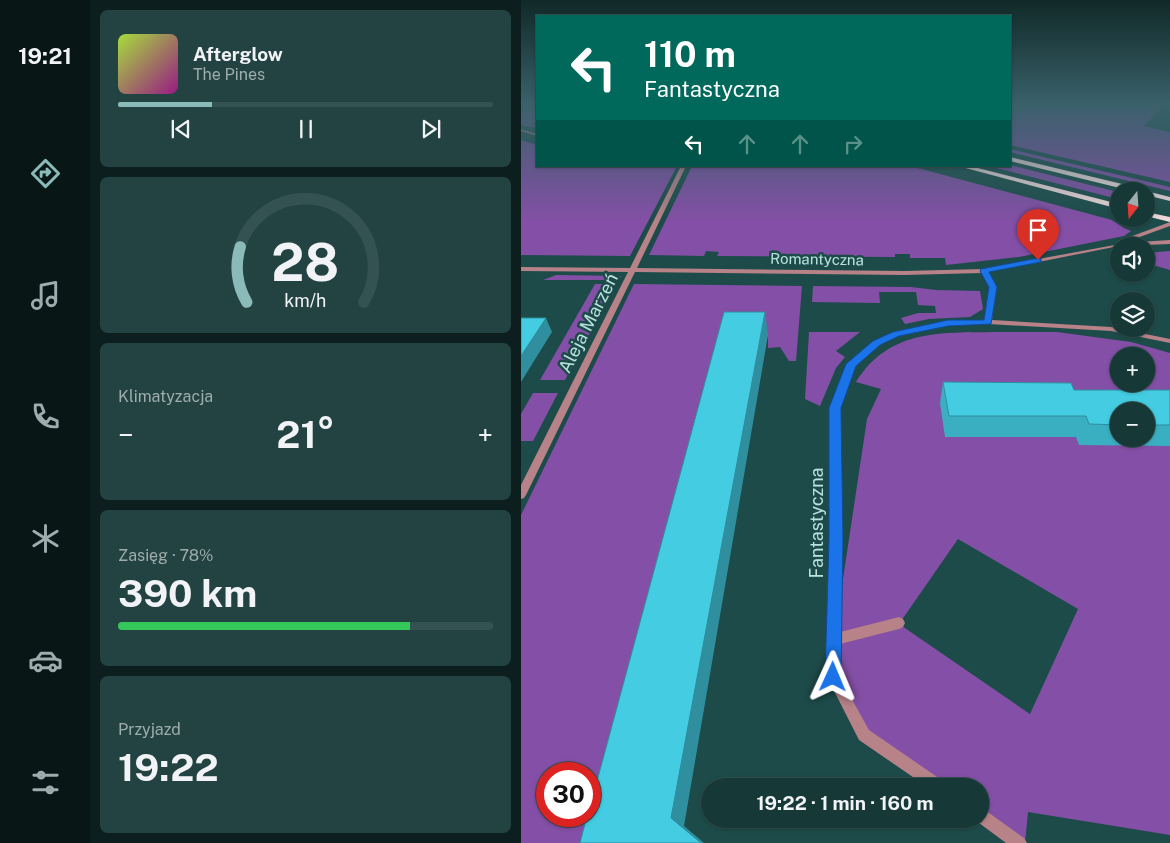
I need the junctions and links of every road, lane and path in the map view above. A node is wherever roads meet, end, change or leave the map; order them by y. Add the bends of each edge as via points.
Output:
1 (1011, 160) edge
2 (684, 167) edge
3 (965, 167) edge
4 (1110, 184) edge
5 (1155, 195) edge
6 (1170, 198) edge
7 (1110, 205) edge
8 (1155, 216) edge
9 (1170, 220) edge
10 (1170, 224) edge
11 (1135, 237) edge
12 (1170, 242) edge
13 (1155, 243) edge
14 (1110, 246) edge
15 (521, 269) edge
16 (633, 270) junction
17 (984, 271) junction
18 (988, 322) junction
19 (1170, 341) edge
20 (521, 495) edge
21 (899, 624) dead end
22 (834, 639) junction
23 (926, 778) edge
24 (989, 821) edge
25 (1019, 843) edge

1 - 4 main road
2 - 16 street, Aleja Marzeń
3 - 7 main road
5 - 6 main road
8 - 9 main road
10 - 11 street, Romantyczna
12 - 13 street, Romantyczna
14 - 17 street, Romantyczna
15 - 16 street, Romantyczna
16 - 17 street, Romantyczna
16 - 20 street, Aleja Marzeń
17 - 18 street via 993,287
18 - 19 street, Fantastyczna via 1111,330
18 - 22 street, Fantastyczna via 948,323 896,334 877,343 851,364 835,408
21 - 22 street
22 - 23 street, Fantastyczna via 833,677 864,735
24 - 25 street

